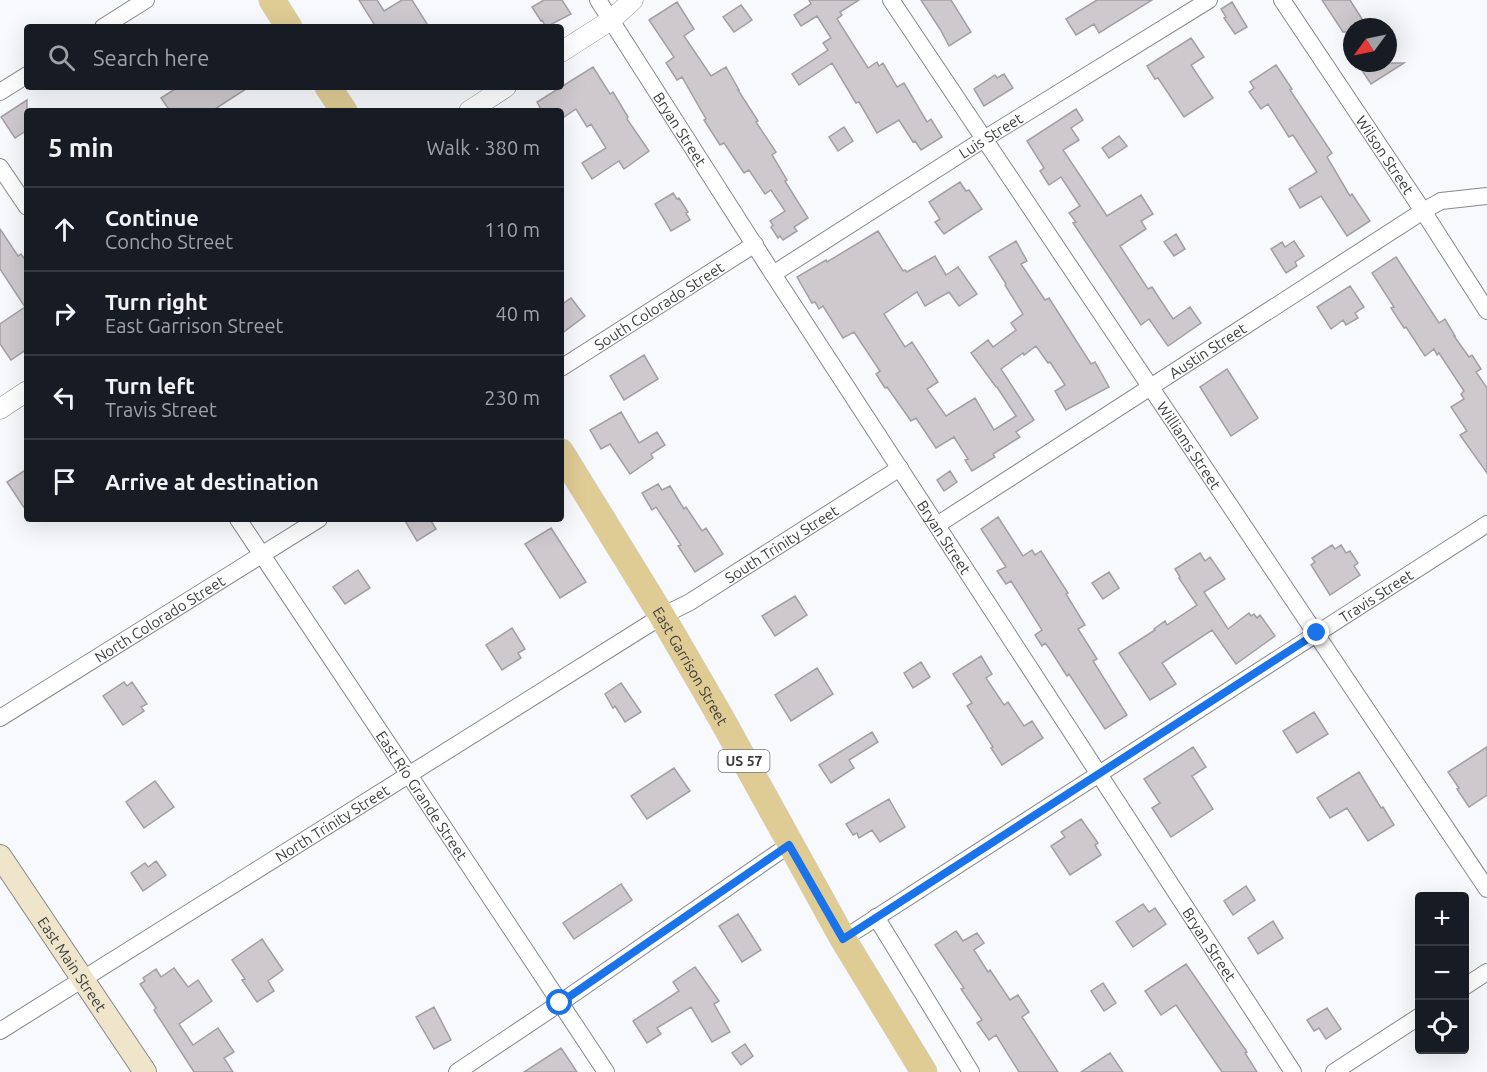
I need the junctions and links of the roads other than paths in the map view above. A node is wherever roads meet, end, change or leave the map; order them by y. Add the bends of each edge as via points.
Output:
1 (146, 0) edge
2 (272, 0) edge
3 (598, 0) edge
4 (633, 0) edge
5 (891, 0) edge
6 (1209, 0) edge
7 (1282, 0) edge
8 (1186, 6) edge
9 (611, 20) junction
10 (108, 24) edge
11 (287, 24) edge
12 (564, 50) edge
13 (24, 77) edge
14 (330, 90) edge
15 (501, 90) edge
16 (0, 92) edge
17 (342, 108) edge
18 (474, 108) edge
19 (984, 139) junction
20 (0, 167) edge
21 (1487, 196) edge
22 (24, 203) edge
23 (1423, 212) junction
24 (755, 244) junction
25 (773, 274) junction
26 (1487, 311) edge
27 (564, 366) edge
28 (1151, 388) junction
29 (24, 393) edge
30 (0, 408) edge
31 (564, 457) edge
32 (900, 468) junction
33 (239, 522) edge
34 (314, 522) edge
35 (1487, 524) edge
36 (937, 525) junction
37 (262, 555) junction
38 (662, 616) junction
39 (1317, 633) junction
40 (0, 718) edge
41 (1099, 773) junction
42 (409, 775) junction
43 (789, 845) junction
44 (0, 856) edge
45 (1487, 889) edge
46 (876, 917) junction
47 (843, 939) junction
48 (1487, 972) edge
49 (82, 978) junction
50 (1469, 984) edge
51 (560, 1003) junction
52 (1415, 1019) edge
53 (0, 1031) edge
54 (145, 1072) edge
55 (457, 1072) edge
56 (606, 1072) edge
57 (924, 1072) edge
58 (971, 1072) edge
59 (1293, 1072) edge
60 (1334, 1072) edge

1 - 10 street
2 - 11 main road
3 - 9 street, Bryan Street
4 - 9 street
5 - 19 street, Williams Street
6 - 8 street, Luis Street
7 - 23 street, Wilson Street
8 - 19 street, Luis Street
9 - 12 street
9 - 24 street, Bryan Street
13 - 16 street
14 - 17 main road
15 - 18 street
19 - 25 street, Luis Street
19 - 28 street, Williams Street
20 - 22 street
21 - 23 street, Austin Street via 1441,201
23 - 26 street, Wilson Street
23 - 28 street, Austin Street
24 - 25 street, Bryan Street
24 - 27 street, South Colorado Street
25 - 32 street, Bryan Street
28 - 36 street, Austin Street
28 - 39 street, Williams Street
29 - 30 street
31 - 38 main road, East Garrison Street / US 57
32 - 36 street, Bryan Street
32 - 38 street, South Trinity Street
33 - 37 street, East Río Grande Street
34 - 37 street, North Colorado Street
35 - 39 street, Travis Street
36 - 41 street, Bryan Street
37 - 40 street, North Colorado Street
37 - 42 street, East Río Grande Street
38 - 42 street, North Trinity Street
38 - 43 main road, East Garrison Street / US 57
39 - 41 street, Travis Street
39 - 45 street, Williams Street
41 - 46 street, Travis Street
41 - 59 street, Bryan Street
42 - 49 street, North Trinity Street
42 - 51 street, East Río Grande Street
43 - 47 main road, East Garrison Street / US 57
43 - 51 street
44 - 49 main road, East Main Street
46 - 47 street, Travis Street
46 - 58 street
47 - 57 main road, East Garrison Street / US 57
48 - 50 street
49 - 53 street, North Trinity Street
49 - 54 main road, East Main Street
51 - 55 street
51 - 56 street, East Río Grande Street
52 - 60 street

